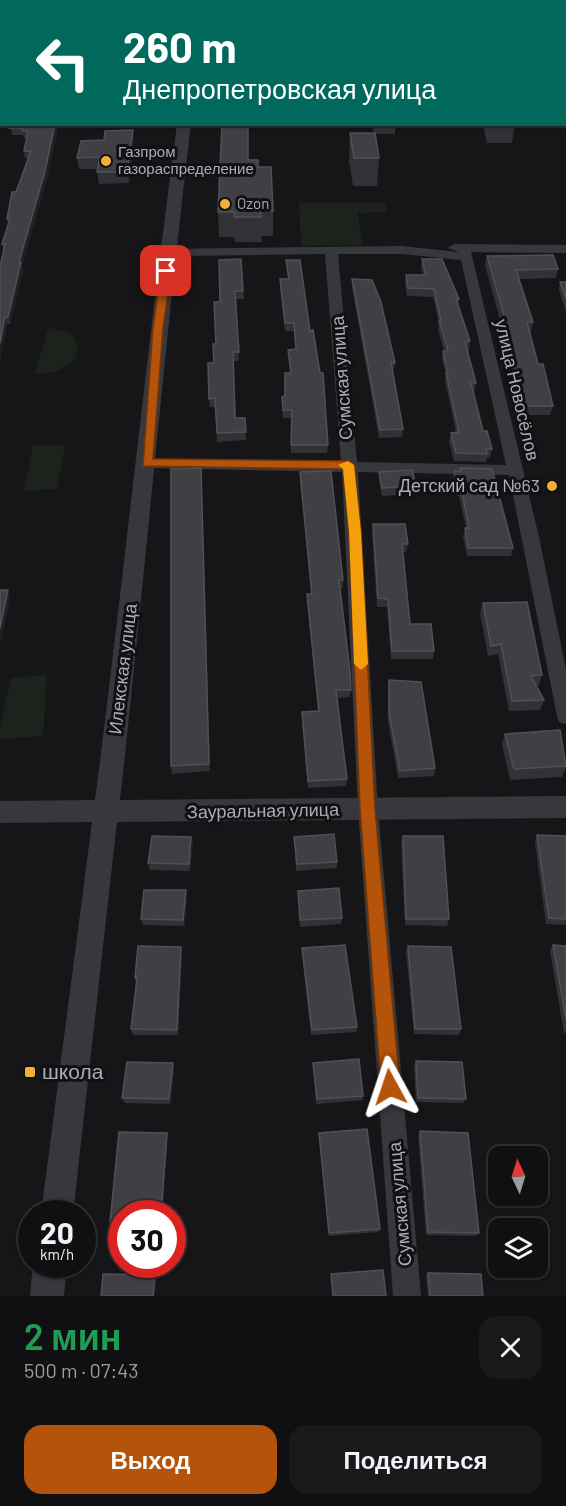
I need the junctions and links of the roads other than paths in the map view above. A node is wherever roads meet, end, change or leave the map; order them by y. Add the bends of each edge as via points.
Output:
1 (184, 126) edge
2 (566, 249) edge
3 (331, 251) junction
4 (169, 252) junction
5 (465, 253) junction
6 (147, 463) junction
7 (348, 465) junction
8 (515, 471) junction
9 (566, 716) edge
10 (566, 807) edge
11 (368, 809) junction
12 (0, 812) edge
13 (105, 813) junction
14 (59, 1200) edge
15 (48, 1278) edge
16 (46, 1296) edge
17 (408, 1296) edge

1 - 4 street, Илекская улица
2 - 5 street
3 - 4 street
3 - 5 street
3 - 7 street, Сумская улица
4 - 6 street, Илекская улица via 158,328
5 - 8 street, улица Новосёлов
6 - 7 street
6 - 13 street, Илекская улица
7 - 8 street
7 - 11 street, Сумская улица via 355,532
8 - 9 street, улица Новосёлов
10 - 11 street, Зауральная улица
11 - 13 street, Зауральная улица
11 - 17 street, Сумская улица
12 - 13 street, Зауральная улица
13 - 14 street, Илекская улица
15 - 16 street

